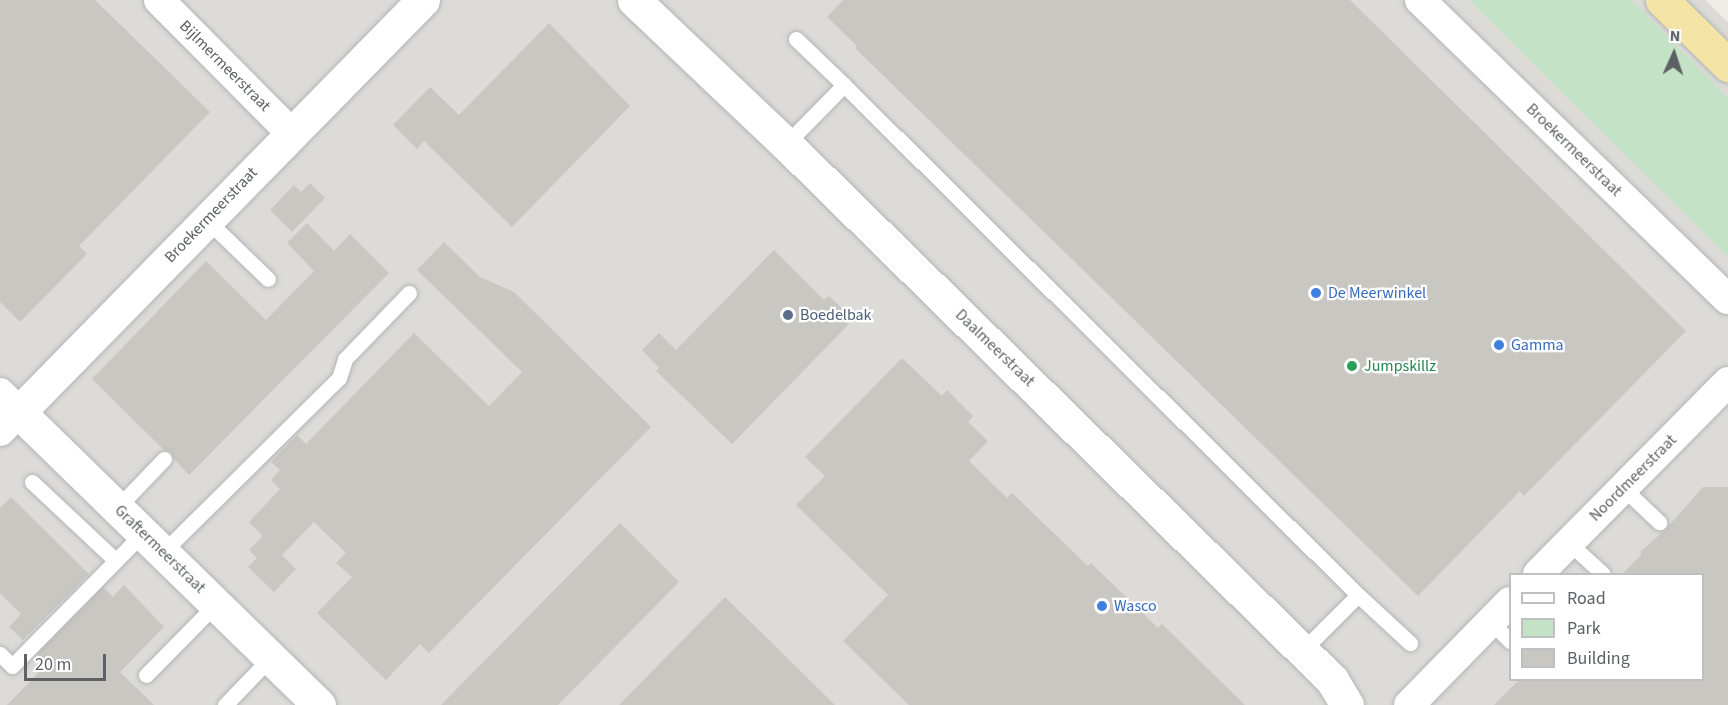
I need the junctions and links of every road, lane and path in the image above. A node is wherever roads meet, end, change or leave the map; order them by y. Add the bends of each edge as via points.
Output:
1 (423, 0) edge
2 (634, 0) edge
3 (1420, 0) edge
4 (1662, 0) edge
5 (165, 2) edge
6 (796, 39) dead end
7 (1728, 65) edge
8 (844, 86) junction
9 (290, 132) junction
10 (786, 144) junction
11 (206, 219) junction
12 (268, 279) dead end
13 (409, 293) dead end
14 (1728, 299) edge
15 (1727, 384) edge
16 (6, 412) edge
17 (164, 459) dead end
18 (33, 482) dead end
19 (1623, 488) junction
20 (117, 508) junction
21 (1659, 522) dead end
22 (153, 542) junction
23 (1569, 543) junction
24 (116, 560) junction
25 (1539, 573) edge
26 (1602, 573) edge
27 (1358, 595) junction
28 (216, 604) junction
29 (1504, 622) edge
30 (1410, 643) dead end
31 (1303, 650) junction
32 (0, 654) edge
33 (271, 657) junction
34 (146, 675) dead end
35 (1418, 702) edge
36 (225, 705) edge
37 (319, 705) edge
38 (1347, 705) edge

1 - 9 street, Broekermeerstraat
2 - 10 street, Daalmeerstraat
3 - 14 street, Broekermeerstraat
4 - 7 highway
5 - 9 street, Bijlmermeerstraat
6 - 8 lane
8 - 10 lane
8 - 27 lane
9 - 11 street, Broekermeerstraat
10 - 31 street, Daalmeerstraat
11 - 12 lane
11 - 16 street, Broekermeerstraat
13 - 22 lane via 345,359 339,378
15 - 19 street, Noordmeerstraat
16 - 20 street, Graftermeerstraat
17 - 20 lane
18 - 24 lane
19 - 21 lane
19 - 23 street, Noordmeerstraat
20 - 22 street, Graftermeerstraat
22 - 24 lane
22 - 28 street, Graftermeerstraat
23 - 25 street, Noordmeerstraat
23 - 26 lane
24 - 32 lane via 12,666
27 - 30 lane
27 - 31 lane
28 - 33 street, Graftermeerstraat
28 - 34 lane
29 - 35 street
31 - 38 street, Daalmeerstraat via 1332,680
33 - 36 lane
33 - 37 street, Graftermeerstraat

